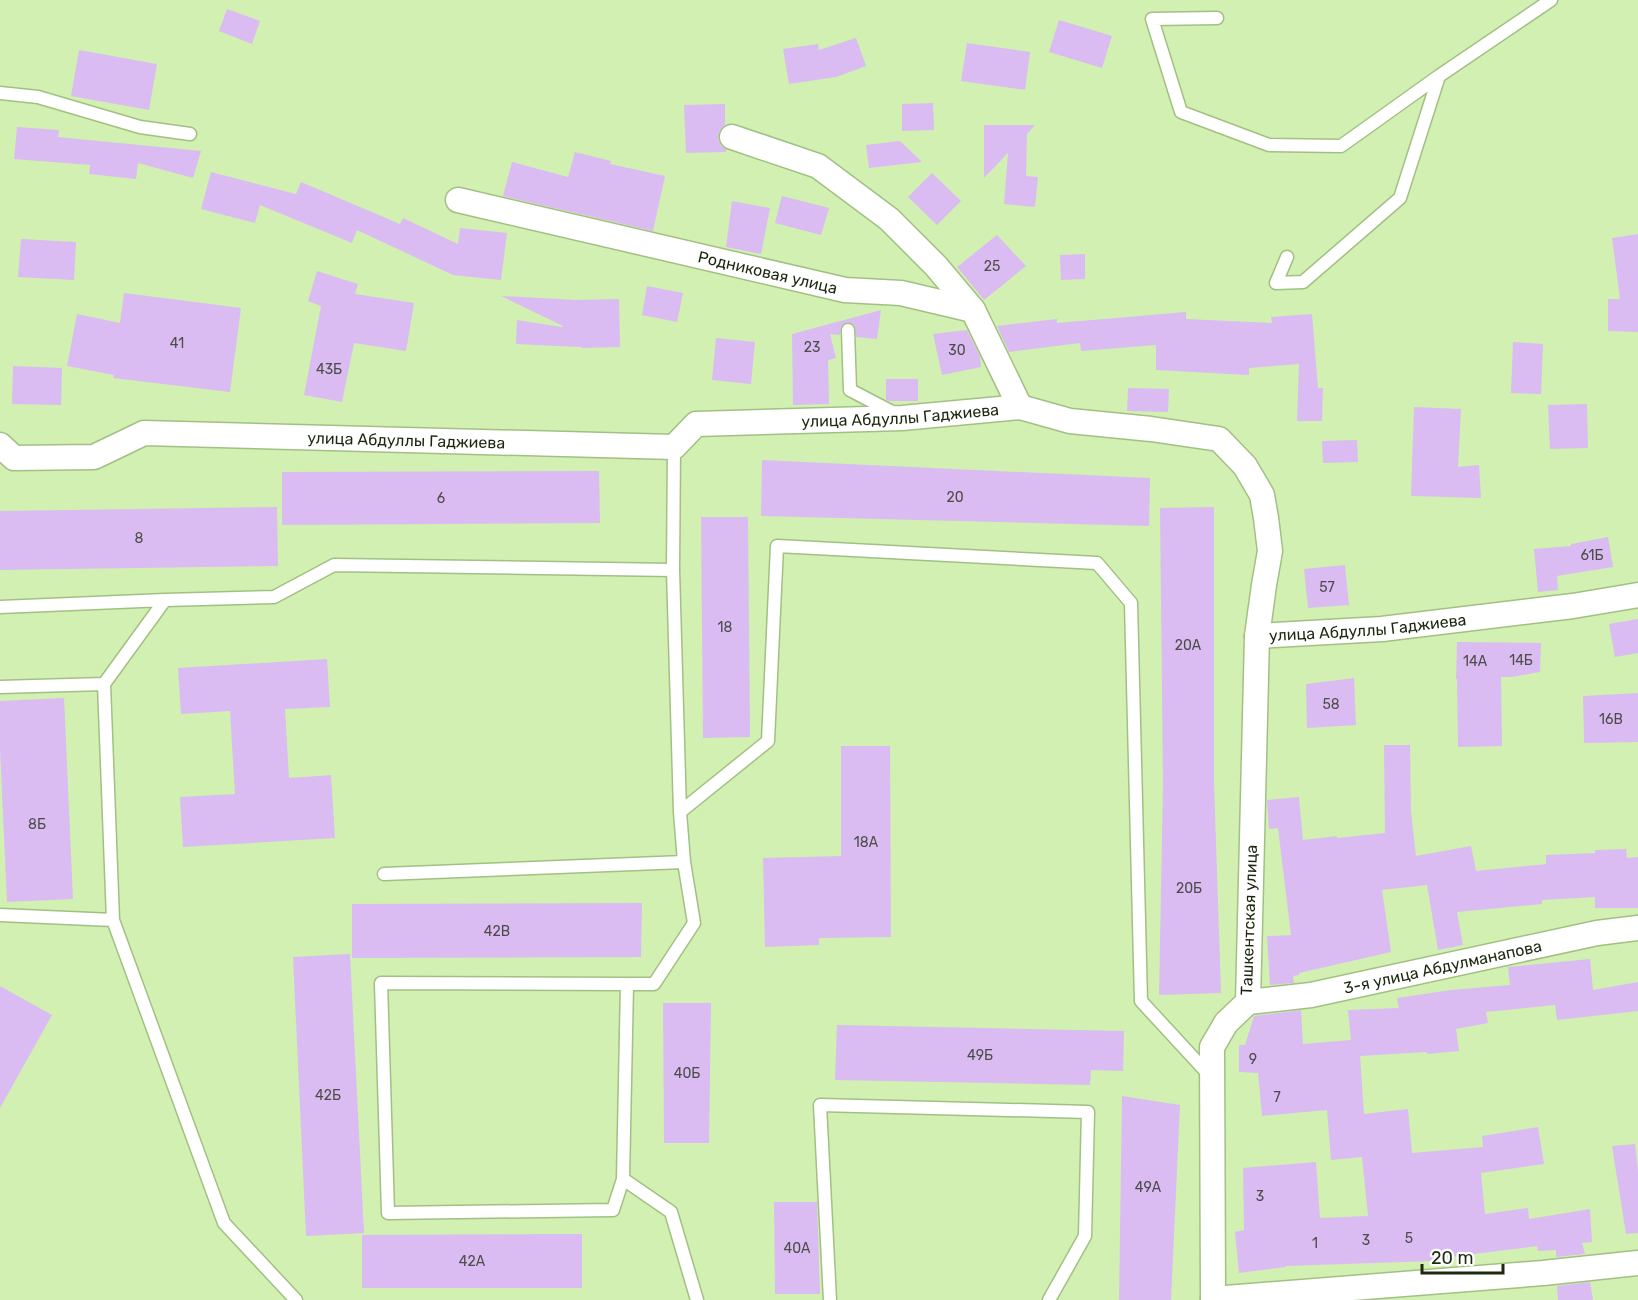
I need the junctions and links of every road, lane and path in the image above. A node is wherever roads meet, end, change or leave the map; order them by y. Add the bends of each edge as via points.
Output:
1 (1551, 0) edge
2 (1217, 18) dead end
3 (1439, 76) junction
4 (0, 93) edge
5 (190, 134) dead end
6 (732, 137) dead end
7 (458, 200) dead end
8 (1287, 256) dead end
9 (973, 310) junction
10 (848, 330) dead end
11 (1020, 406) junction
12 (902, 418) junction
13 (0, 446) edge
14 (674, 447) junction
15 (673, 570) junction
16 (1638, 595) edge
17 (165, 600) junction
18 (0, 607) edge
19 (1257, 636) junction
20 (104, 684) junction
21 (0, 687) edge
22 (680, 812) junction
23 (684, 862) junction
24 (384, 874) dead end
25 (0, 915) edge
26 (113, 920) junction
27 (1638, 928) edge
28 (627, 984) junction
29 (1248, 1002) junction
30 (1212, 1078) junction
31 (623, 1179) junction
32 (1638, 1263) edge
33 (296, 1300) edge
34 (697, 1300) edge
35 (830, 1300) edge
36 (1049, 1300) edge
37 (1213, 1300) edge

1 - 3 lane
2 - 3 lane via 1152,19 1181,112 1269,145 1341,146
3 - 8 lane via 1400,198 1303,282 1276,283
4 - 5 lane via 38,97 140,127
6 - 9 street via 818,166 889,219
7 - 9 street, Родниковая улица via 845,291 901,293
9 - 11 street
10 - 12 lane via 850,390
11 - 12 street, улица Абдуллы Гаджиева
11 - 19 street, улица Абдуллы Гаджиева via 1070,421 1219,439 1245,466 1262,495 1270,551
12 - 14 street, улица Абдуллы Гаджиева via 696,424
13 - 14 street, улица Абдуллы Гаджиева via 14,458 94,457 144,433
14 - 15 lane
15 - 17 lane via 334,565 274,597
15 - 22 lane
16 - 19 street, улица Абдуллы Гаджиева via 1382,629
17 - 18 lane
17 - 20 lane
19 - 29 street, Ташкентская улица
20 - 21 lane
20 - 26 lane
22 - 23 lane
22 - 30 lane via 768,741 777,546 1097,563 1131,603 1141,1001
23 - 24 lane
23 - 28 lane via 694,923 654,984
25 - 26 lane
26 - 33 lane via 224,1224
27 - 29 street, 3-я улица Абдулманапова via 1597,933 1311,995
28 - 31 lane
28 - 31 lane via 381,983 388,1213 614,1210
29 - 30 street, Ташкентская улица via 1226,1023 1212,1047
30 - 37 street, Ташкентская улица
31 - 34 lane via 671,1212
32 - 37 street
35 - 36 lane via 820,1105 1088,1112 1085,1236

